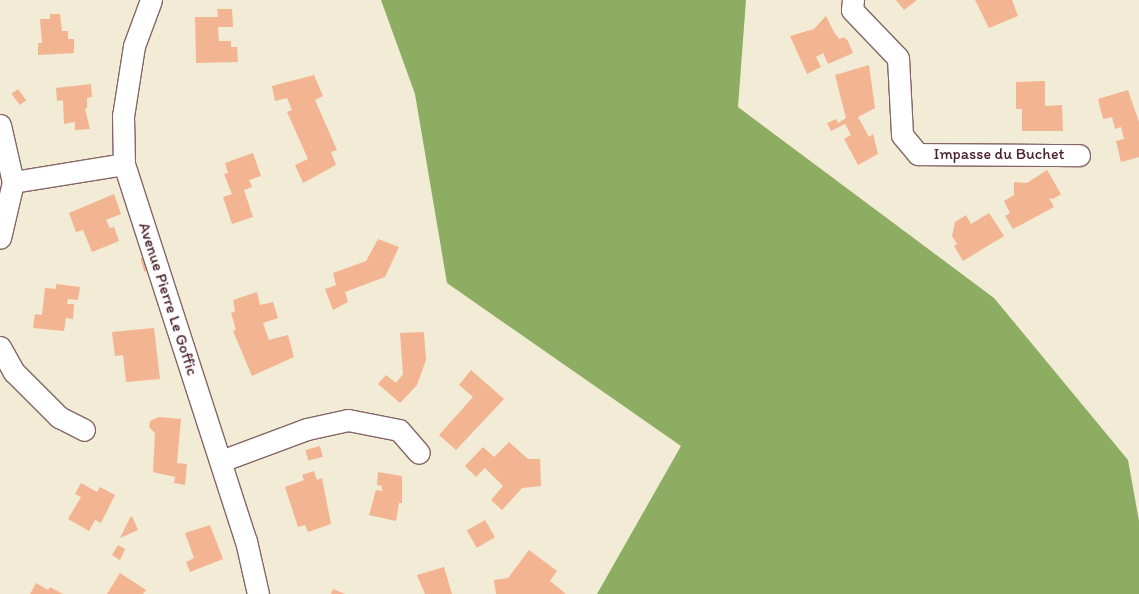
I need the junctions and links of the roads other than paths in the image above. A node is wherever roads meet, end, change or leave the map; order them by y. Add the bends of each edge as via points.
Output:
1 (151, 0) edge
2 (852, 0) edge
3 (0, 125) edge
4 (1078, 155) dead end
5 (124, 164) junction
6 (13, 182) junction
7 (0, 238) edge
8 (0, 347) edge
9 (84, 430) dead end
10 (419, 453) dead end
11 (221, 461) junction
12 (258, 594) edge

1 - 5 street, Avenue Pierre Le Goffic via 134,46 123,116
2 - 4 street, Impasse du Buchet via 852,10 898,58 902,135 918,154
3 - 6 street
5 - 6 street
5 - 11 street, Avenue Pierre Le Goffic
6 - 7 street
8 - 9 street via 20,378 60,416
10 - 11 street via 399,430 348,420 307,429
11 - 12 street, Avenue Pierre Le Goffic via 246,541

